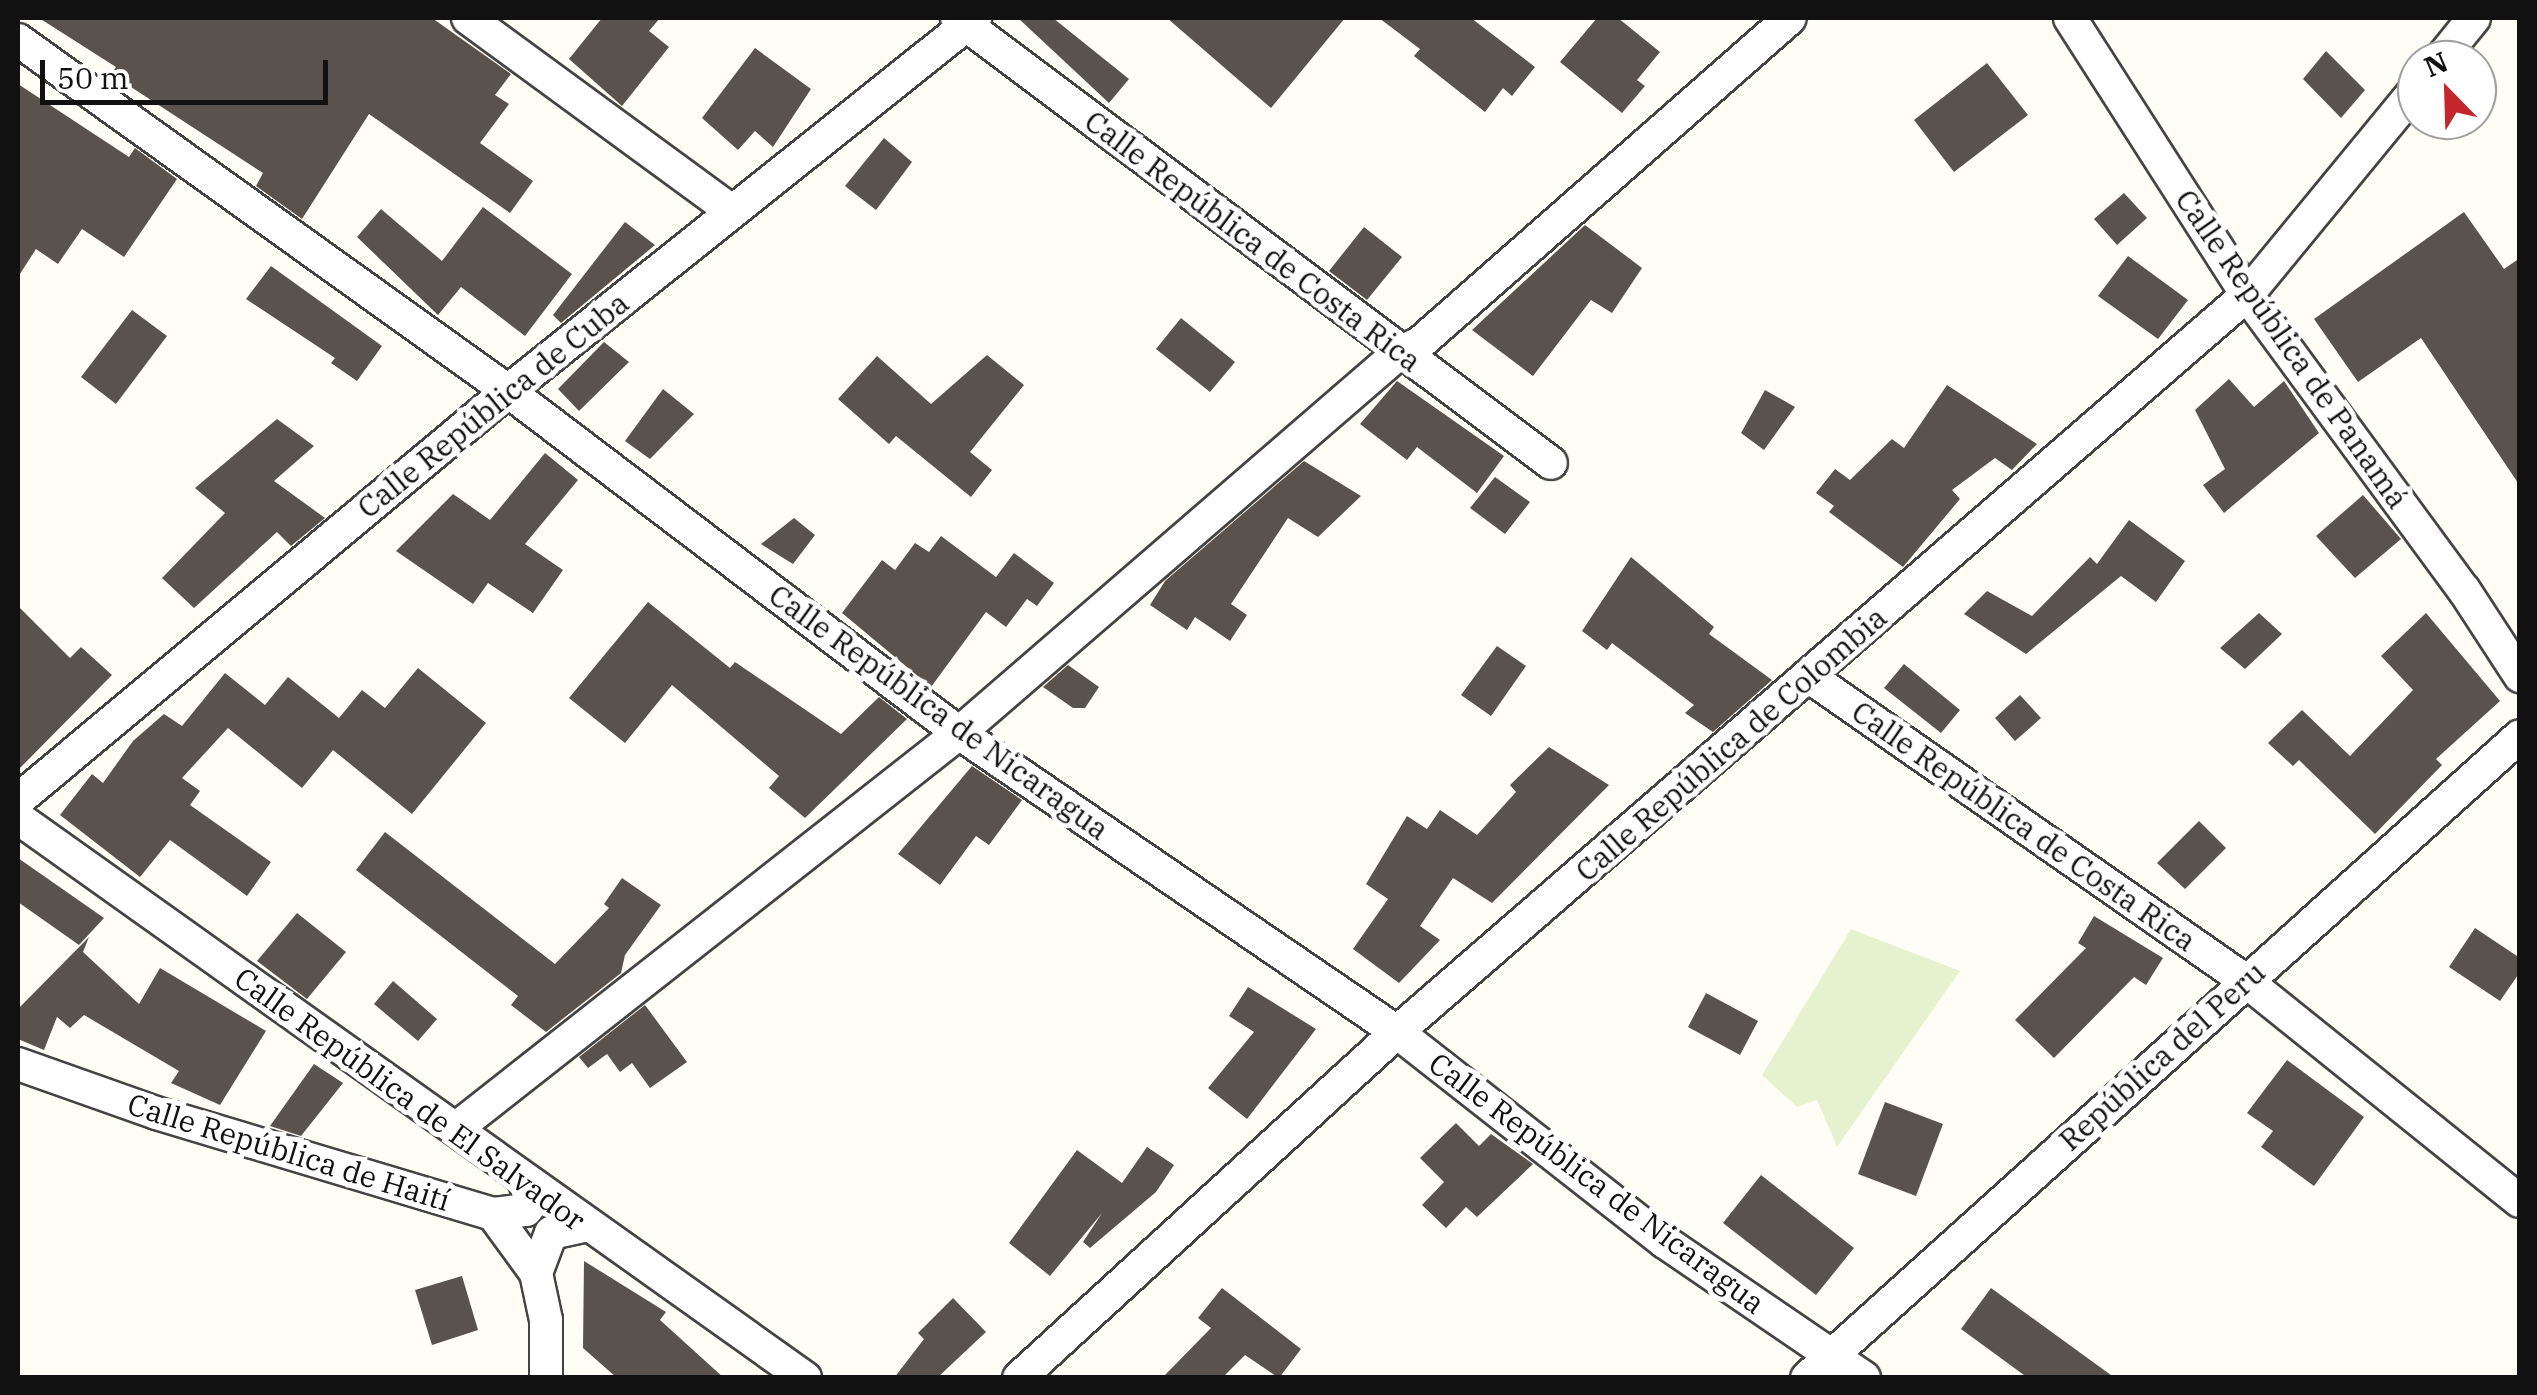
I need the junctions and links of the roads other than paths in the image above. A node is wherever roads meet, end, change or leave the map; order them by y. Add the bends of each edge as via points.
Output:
1 (468, 18) edge
2 (1790, 18) edge
3 (2070, 18) edge
4 (2474, 18) edge
5 (966, 20) edge
6 (18, 40) edge
7 (2456, 40) edge
8 (2397, 112) edge
9 (732, 212) junction
10 (2248, 295) junction
11 (1400, 352) junction
12 (508, 391) junction
13 (1550, 463) dead end
14 (1810, 676) junction
15 (2520, 676) edge
16 (958, 733) junction
17 (2520, 736) edge
18 (18, 800) edge
19 (18, 818) edge
20 (2246, 981) junction
21 (1397, 1032) junction
22 (18, 1064) edge
23 (458, 1128) junction
24 (525, 1183) junction
25 (2520, 1201) edge
26 (493, 1214) junction
27 (584, 1226) junction
28 (536, 1273) junction
29 (1831, 1354) junction
30 (546, 1378) edge
31 (804, 1378) edge
32 (1019, 1378) edge
33 (1807, 1378) edge
34 (1864, 1378) edge

1 - 9 street
2 - 11 street via 1420,343
3 - 10 street, Calle República de Panamá
4 - 7 street
5 - 9 street, Calle República de Cuba
5 - 11 street, Calle República de Costa Rica
6 - 12 street, Calle República de Nicaragua
8 - 10 street, Calle República de Colombia
9 - 12 street, Calle República de Cuba
10 - 14 street, Calle República de Colombia
10 - 15 street, Calle República de Panamá
11 - 13 street, Calle República de Costa Rica
11 - 16 street
12 - 16 street, Calle República de Nicaragua
12 - 18 street, Calle República de Cuba
14 - 20 street, Calle República de Costa Rica
14 - 21 street, Calle República de Colombia
16 - 21 street, Calle República de Nicaragua
16 - 23 street
17 - 20 street, República del Peru
19 - 23 street, Calle República de El Salvador
20 - 25 street, Calle República de Costa Rica
20 - 29 street, República del Peru
21 - 29 street, Calle República de Nicaragua via 1665,1242
21 - 32 street, Calle República de Colombia
22 - 26 street, Calle República de Haití via 156,1113
23 - 24 street, Calle República de El Salvador
24 - 26 street via 532,1202 526,1210
24 - 27 street, Calle República de El Salvador
26 - 28 street
27 - 28 street via 550,1233
27 - 31 street, Calle República de El Salvador
28 - 30 street via 546,1320
29 - 33 street, República del Peru
29 - 34 street, Calle República de Nicaragua

